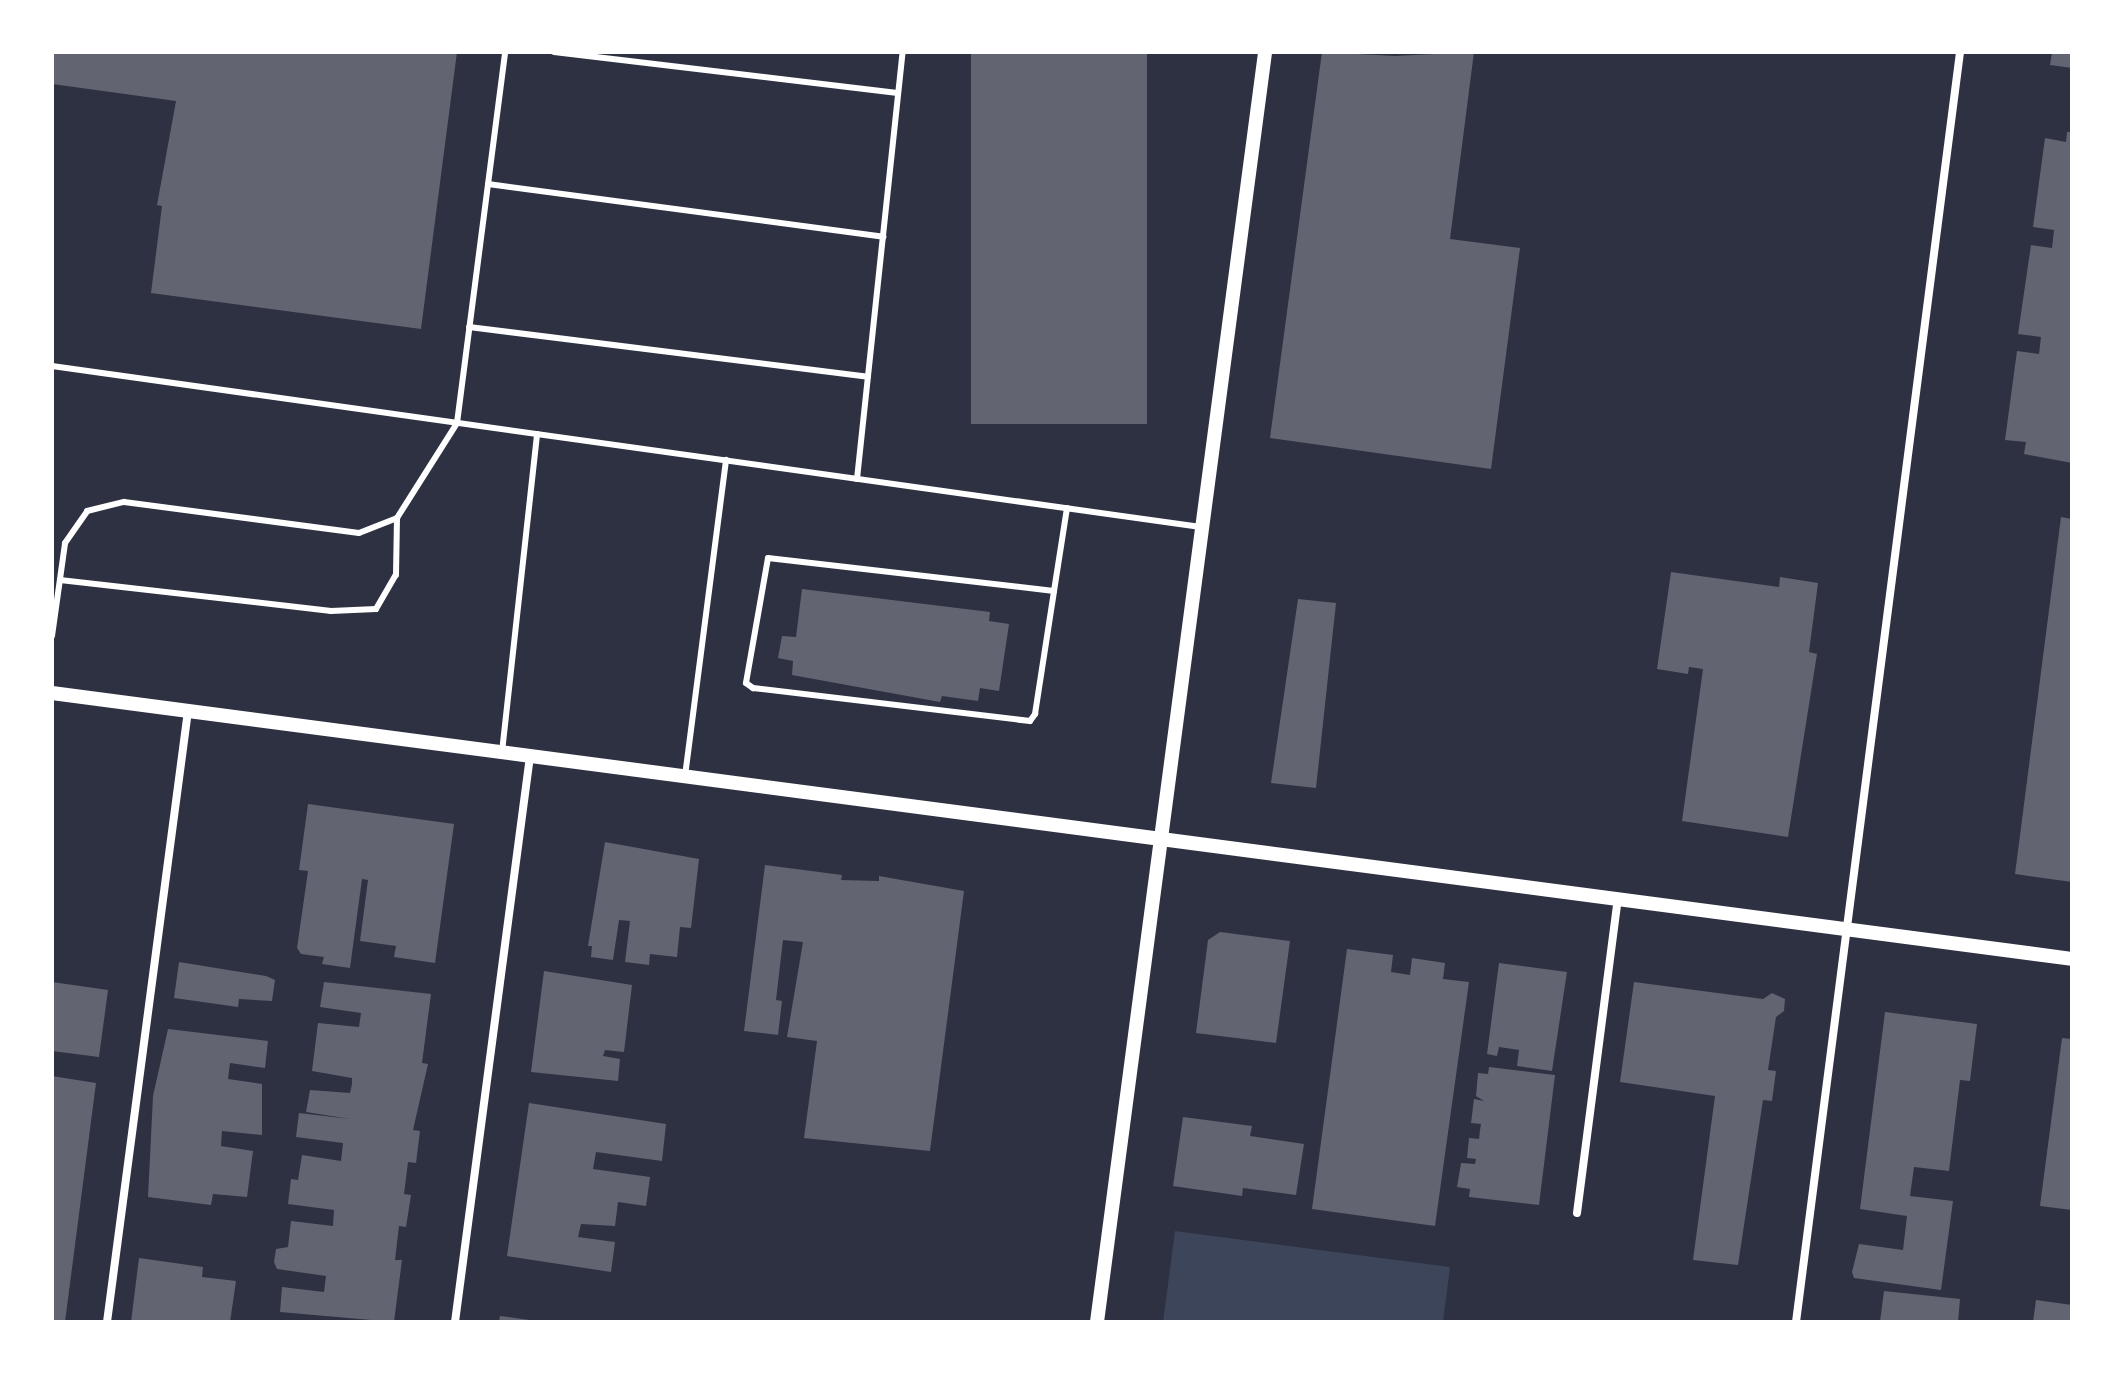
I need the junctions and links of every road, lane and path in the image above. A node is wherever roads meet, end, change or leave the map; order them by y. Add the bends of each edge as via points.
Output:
1 (505, 52) edge
2 (554, 52) edge
3 (903, 52) edge
4 (1265, 52) edge
5 (1960, 52) edge
6 (898, 93) junction
7 (488, 184) junction
8 (883, 237) junction
9 (469, 327) junction
10 (52, 366) edge
11 (868, 377) junction
12 (457, 423) junction
13 (537, 434) junction
14 (726, 460) junction
15 (857, 479) junction
16 (1067, 508) junction
17 (397, 518) junction
18 (1202, 527) junction
19 (60, 580) junction
20 (1054, 591) junction
21 (52, 636) edge
22 (52, 693) edge
23 (188, 711) junction
24 (502, 752) junction
25 (530, 756) junction
26 (685, 776) junction
27 (1161, 839) junction
28 (1618, 899) junction
29 (1846, 929) junction
30 (2072, 959) edge
31 (1577, 1213) dead end
32 (107, 1322) edge
33 (455, 1322) edge
34 (1097, 1322) edge
35 (1796, 1322) edge

1 - 7 lane
2 - 6 lane
3 - 6 lane
4 - 18 street
5 - 29 street
6 - 8 lane
7 - 8 lane
7 - 9 lane
8 - 11 lane
9 - 11 lane
9 - 12 lane
10 - 12 lane
11 - 15 lane
12 - 13 lane
12 - 17 lane
13 - 14 lane
13 - 24 lane
14 - 15 lane
14 - 26 lane
15 - 16 lane
16 - 18 lane
16 - 20 lane
17 - 19 lane via 359,533 124,502 87,511 65,543
17 - 19 lane via 396,575 376,609 331,611
18 - 27 street
19 - 21 lane
20 - 20 lane via 775,555 763,565 744,673 753,688 1030,721
22 - 23 street
23 - 24 street
23 - 32 street
24 - 25 street
25 - 26 street
25 - 33 street
26 - 27 street
27 - 28 street
27 - 34 street
28 - 29 street
28 - 31 street
29 - 30 street
29 - 35 street

